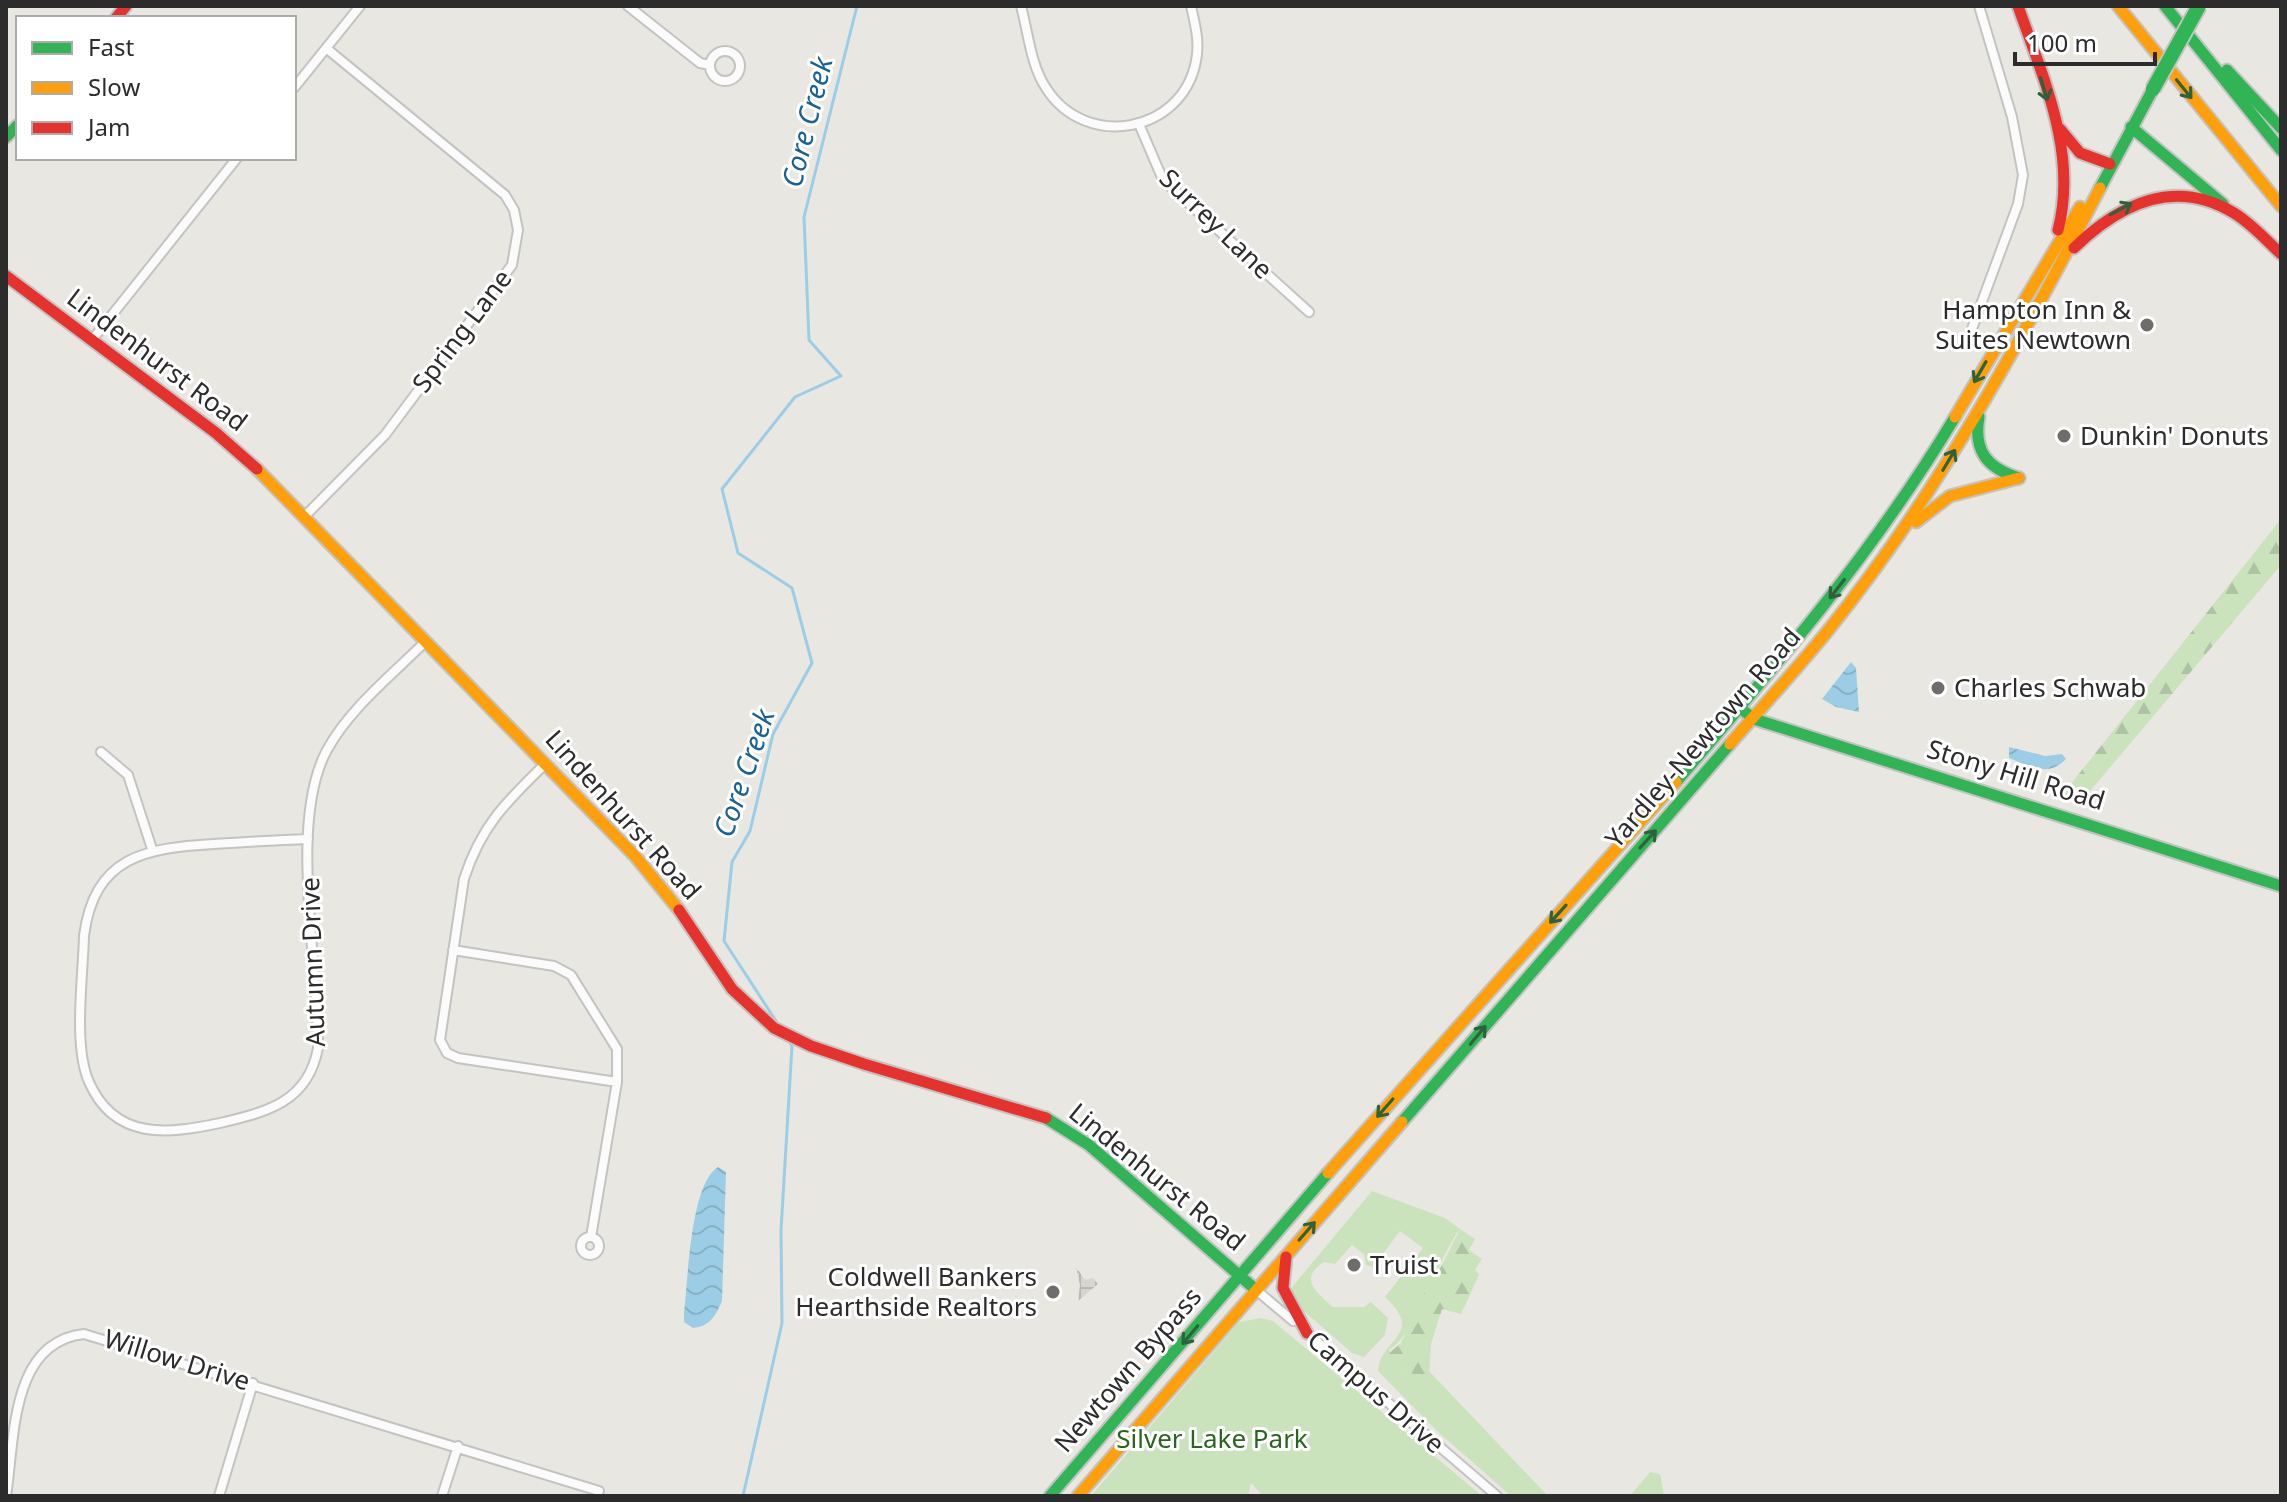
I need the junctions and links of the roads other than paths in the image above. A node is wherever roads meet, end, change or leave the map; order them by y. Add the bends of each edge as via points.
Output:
1 (360, 6) edge
2 (628, 6) edge
3 (1021, 6) edge
4 (1191, 6) edge
5 (1979, 6) edge
6 (2018, 6) edge
7 (2118, 6) edge
8 (2165, 6) edge
9 (2175, 6) edge
10 (2199, 6) edge
11 (326, 48) junction
12 (710, 65) dead end
13 (296, 86) edge
14 (2053, 119) junction
15 (1139, 124) junction
16 (2131, 127) junction
17 (2281, 128) edge
18 (2281, 150) edge
19 (235, 160) edge
20 (2110, 164) junction
21 (2281, 206) edge
22 (2233, 212) junction
23 (2281, 254) edge
24 (2047, 256) junction
25 (2063, 260) junction
26 (6, 276) edge
27 (1309, 312) dead end
28 (92, 340) junction
29 (1966, 345) dead end
30 (1982, 404) junction
31 (305, 516) junction
32 (1852, 599) junction
33 (426, 641) junction
34 (1740, 708) junction
35 (1754, 719) junction
36 (101, 752) dead end
37 (545, 764) junction
38 (308, 839) junction
39 (152, 849) junction
40 (2281, 886) edge
41 (453, 950) junction
42 (617, 1082) junction
43 (591, 1237) dead end
44 (1288, 1254) junction
45 (1241, 1276) junction
46 (1255, 1289) junction
47 (1307, 1333) junction
48 (253, 1383) junction
49 (458, 1446) junction
50 (599, 1491) dead end
51 (6, 1496) edge
52 (219, 1496) edge
53 (442, 1496) edge
54 (1050, 1496) edge
55 (1078, 1496) edge
56 (1497, 1496) edge

1 - 11 street
2 - 12 street via 700,63
3 - 15 street via 1038,71 1056,102 1098,126
4 - 15 street via 1198,48 1187,86 1170,106
5 - 29 street via 2023,175 2018,204
6 -> 14 main road
7 -> 21 main road
8 - 18 main road
9 - 17 main road
10 - 16 main road, Yardley-Newtown Road, bridge
11 - 13 street
11 - 31 street, Spring Lane via 505,195 518,230 512,265 495,291 385,435
14 - 20 main road via 2078,153
14 - 24 main road via 2066,189 2063,217
15 - 27 street, Surrey Lane via 1163,180
16 - 20 main road, Yardley-Newtown Road
16 - 22 main road
19 - 28 street
20 - 24 main road, Yardley-Newtown Road
20 - 25 main road, Yardley-Newtown Road
22 - 23 main road
25 -> 22 main road via 2112,213 2139,200 2178,195
24 -> 34 main road, Yardley-Newtown Road via 1926,467
25 - 30 main road, Yardley-Newtown Road
26 - 28 main road, Lindenhurst Road
28 - 31 main road, Lindenhurst Road via 216,433
32 -> 30 main road, Yardley-Newtown Road via 1899,536
30 - 32 main road via 1975,443 1983,462 2019,478 1939,499
31 - 33 main road, Lindenhurst Road
32 - 35 main road, Yardley-Newtown Road
33 - 37 main road, Lindenhurst Road
33 - 38 street, Autumn Drive via 355,712 327,750 312,789
34 - 35 main road, Stony Hill Road
34 -> 45 main road, Yardley-Newtown Road
35 - 40 main road, Stony Hill Road
44 -> 35 main road, Yardley-Newtown Road
36 - 39 street via 128,775
37 - 41 street via 483,830 464,879
37 - 45 main road, Lindenhurst Road via 660,884 732,989 774,1028 914,1080 1043,1116 1089,1145
38 - 39 street, Autumn Drive
38 - 39 street, Autumn Drive via 318,1032 311,1073 296,1094 272,1110 172,1132 143,1130 109,1111 88,1081 81,1049 84,936 91,905 121,865
41 - 42 street via 554,966 571,975 617,1049
41 - 42 street via 440,1040 447,1053
42 - 43 street
44 - 46 main road, Yardley-Newtown Road
44 - 47 main road via 1281,1290
45 - 46 main road, Lindenhurst Road
45 -> 54 main road, Newtown Bypass
46 - 47 street, Campus Drive
46 - 55 main road, Newtown Bypass
47 - 56 street, Campus Drive
48 - 49 street, Willow Drive
48 - 51 street, Willow Drive via 93,1335 61,1339 39,1356 27,1375
48 - 52 street
49 - 50 street, Willow Drive
49 - 53 street

